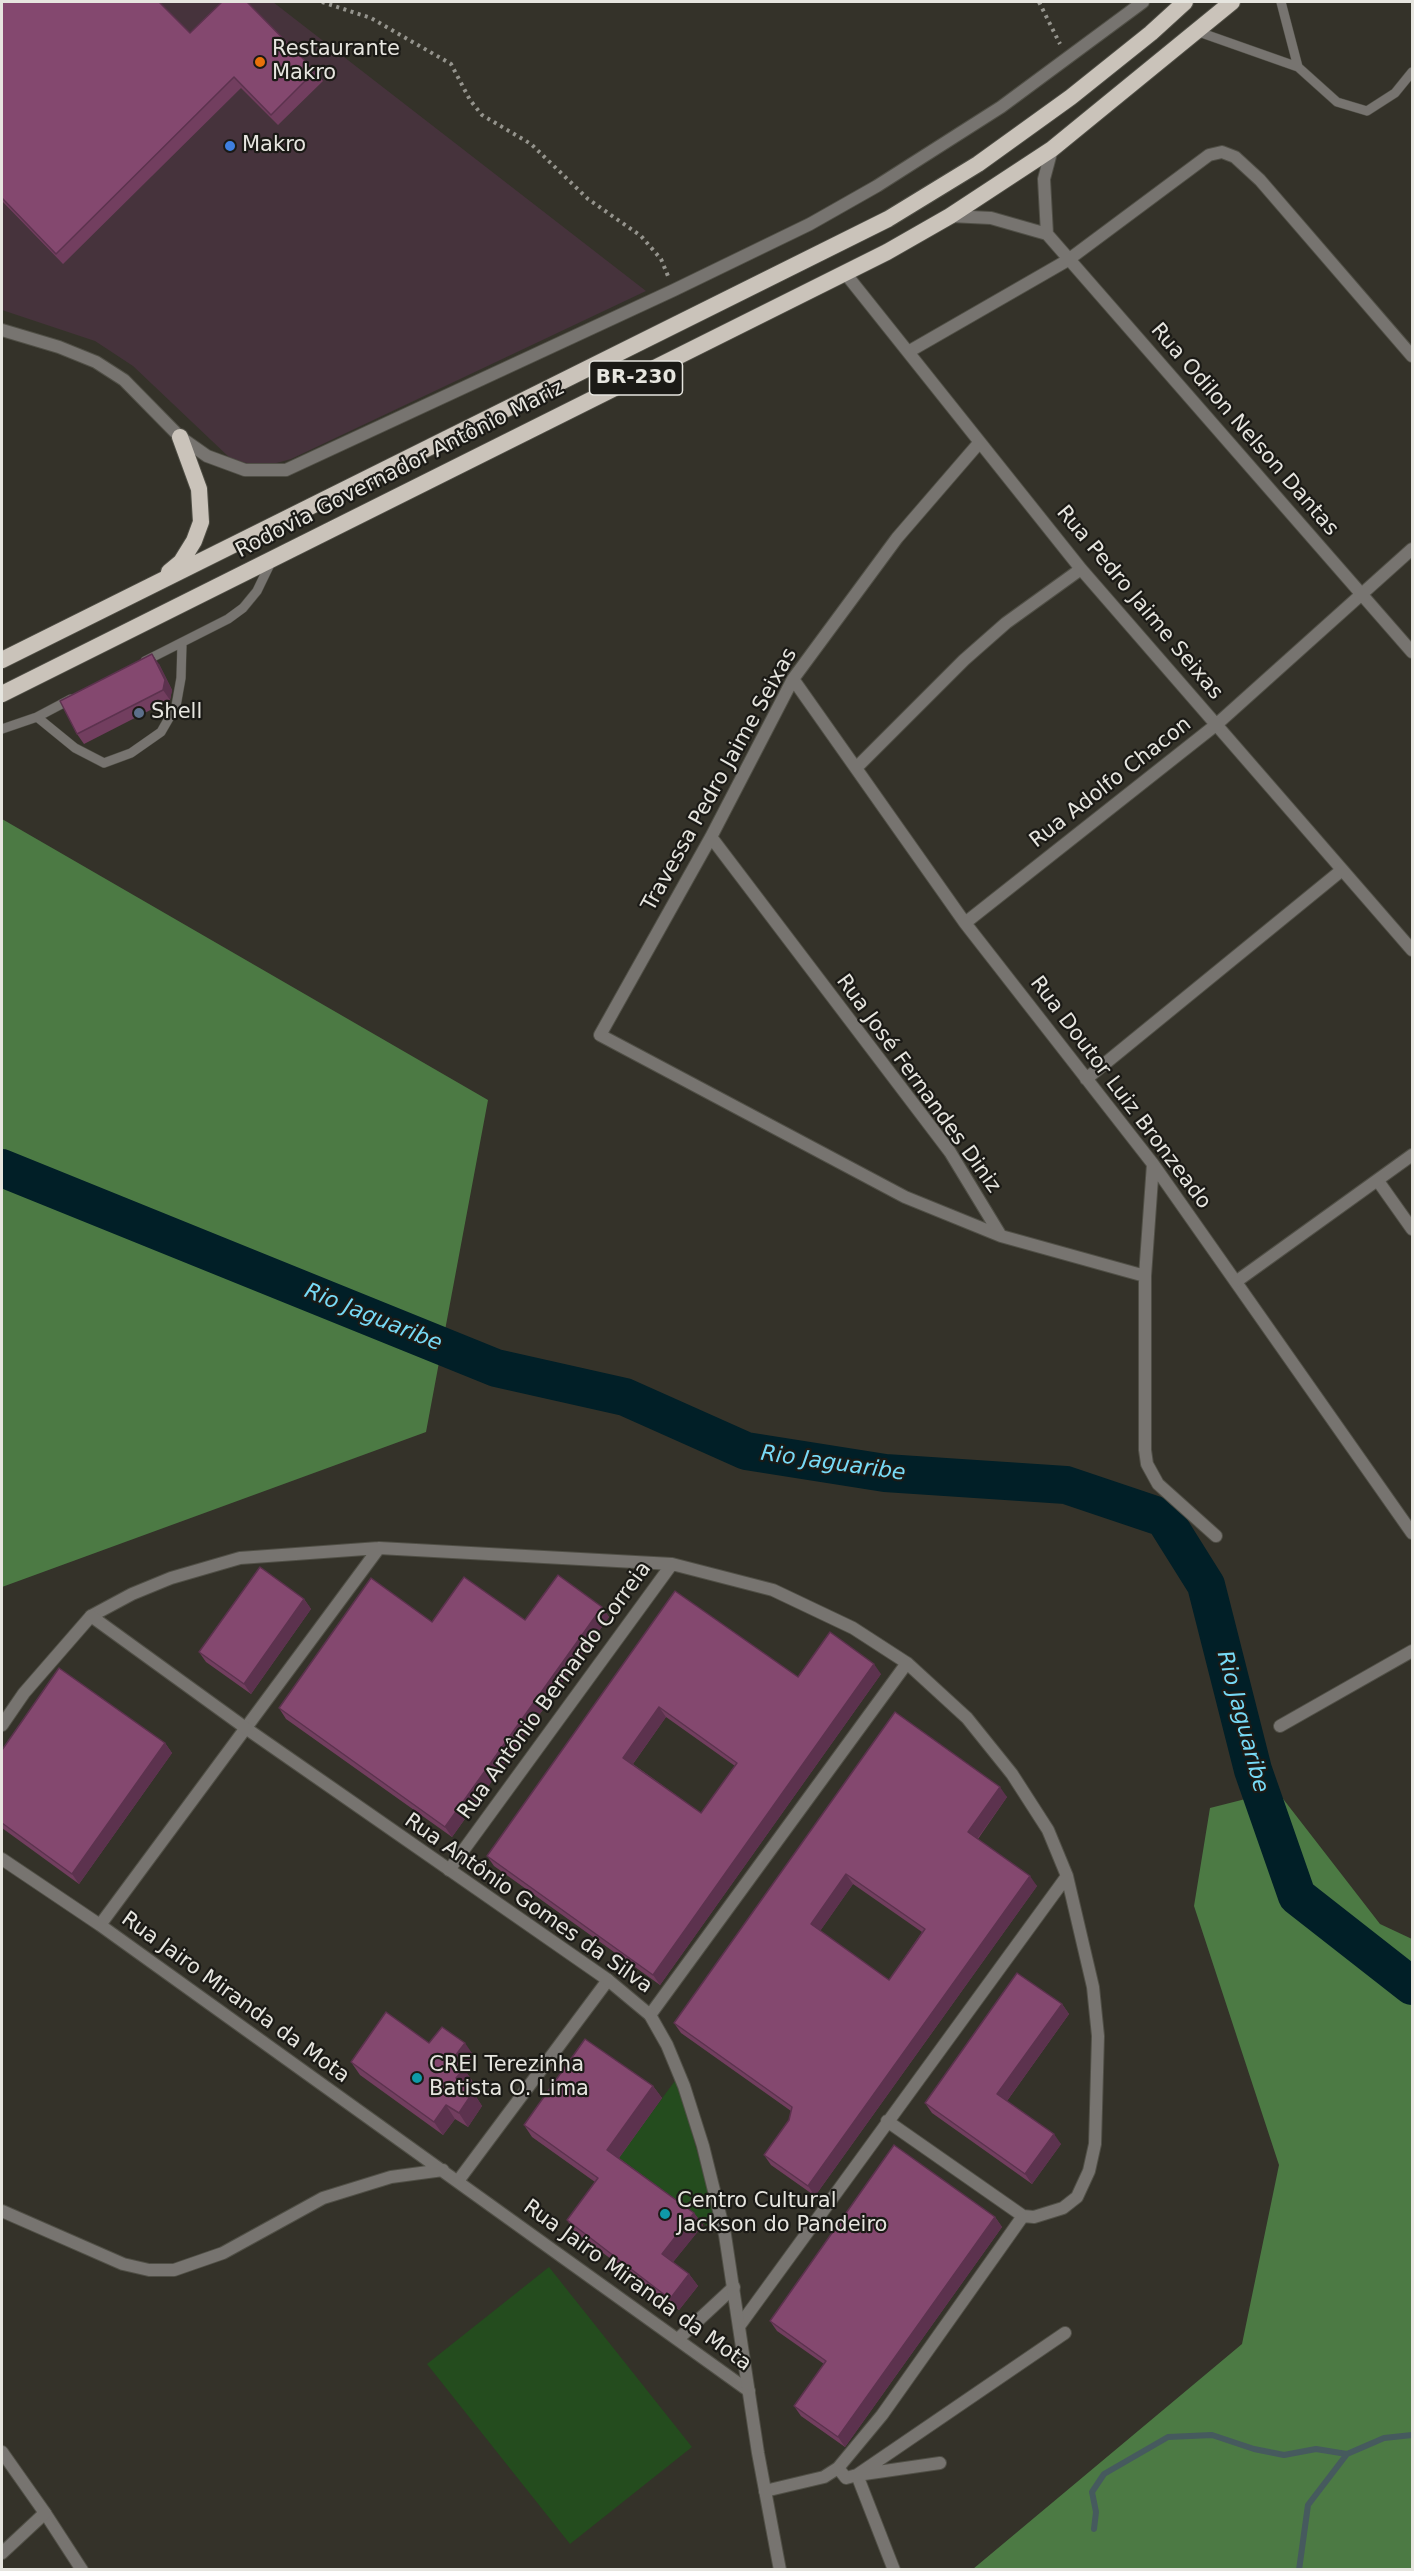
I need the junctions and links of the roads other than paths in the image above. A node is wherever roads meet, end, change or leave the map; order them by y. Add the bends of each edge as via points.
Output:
1 (1143, 2) edge
2 (1185, 2) edge
3 (1232, 2) edge
4 (1281, 2) edge
5 (1196, 31) junction
6 (1298, 67) junction
7 (1413, 72) edge
8 (1052, 148) junction
9 (950, 216) junction
10 (1047, 234) junction
11 (1068, 260) junction
12 (845, 273) junction
13 (2, 330) edge
14 (908, 352) junction
15 (1413, 356) edge
16 (180, 437) junction
17 (979, 442) junction
18 (1413, 549) edge
19 (273, 559) junction
20 (1081, 569) junction
21 (158, 582) junction
22 (1363, 595) junction
23 (182, 642) junction
24 (1413, 652) edge
25 (2, 660) edge
26 (140, 664) edge
27 (793, 679) junction
28 (2, 694) edge
29 (78, 696) edge
30 (37, 717) junction
31 (1217, 724) junction
32 (2, 729) edge
33 (858, 767) junction
34 (711, 837) junction
35 (1342, 870) junction
36 (965, 923) junction
37 (1413, 950) edge
38 (1086, 1079) junction
39 (1413, 1155) edge
40 (1153, 1164) junction
41 (1378, 1181) junction
42 (1413, 1229) edge
43 (1001, 1236) junction
44 (1145, 1276) junction
45 (1238, 1281) junction
46 (1413, 1533) edge
47 (1216, 1536) dead end
48 (379, 1548) junction
49 (672, 1564) junction
50 (91, 1616) junction
51 (1413, 1651) edge
52 (907, 1663) junction
53 (2, 1725) edge
54 (1280, 1726) dead end
55 (247, 1729) junction
56 (2, 1859) edge
57 (449, 1870) junction
58 (1067, 1876) junction
59 (100, 1925) junction
60 (608, 1980) junction
61 (650, 2014) junction
62 (887, 2121) junction
63 (443, 2170) junction
64 (458, 2181) junction
65 (2, 2211) edge
66 (1023, 2216) junction
67 (734, 2287) junction
68 (741, 2325) junction
69 (1065, 2333) dead end
70 (678, 2339) junction
71 (749, 2391) junction
72 (2, 2452) edge
73 (940, 2463) dead end
74 (838, 2468) junction
75 (857, 2475) junction
76 (765, 2491) junction
77 (45, 2514) junction
78 (2, 2553) edge
79 (82, 2570) edge
80 (780, 2570) edge
81 (894, 2570) edge

1 - 16 street via 1001,107 810,224 286,470 265,472 225,465
2 - 21 highway, Rodovia Governador Antônio Mariz / BR-230 via 1071,97 978,164 888,219
3 - 5 highway, Rodovia Governador Antônio Mariz / BR-230
4 - 6 lane
5 - 6 lane
5 - 8 highway, Rodovia Governador Antônio Mariz / BR-230
6 - 7 lane via 1337,102 1367,111 1395,93
8 - 9 highway, Rodovia Governador Antônio Mariz / BR-230
8 - 10 street via 1044,179
9 - 10 street via 991,218
9 - 12 highway, Rodovia Governador Antônio Mariz / BR-230
10 - 11 street, Rua Odilon Nelson Dantas
11 - 14 street
11 - 15 street via 1209,155 1222,152 1235,157 1260,180
11 - 22 street, Rua Odilon Nelson Dantas
12 - 14 street, Rua Pedro Jaime Seixas
12 - 19 highway, Rodovia Governador Antônio Mariz / BR-230
13 - 16 street via 96,362 124,380
14 - 17 street, Rua Pedro Jaime Seixas
16 - 21 highway via 199,489 201,522 181,562
17 - 20 street, Rua Pedro Jaime Seixas
17 - 27 street, Travessa Pedro Jaime Seixas via 890,548
18 - 22 street, Rua Adolfo Chacon
19 - 23 lane via 257,591 243,608
19 - 28 highway, Rodovia Governador Antônio Mariz / BR-230
20 - 31 street, Rua Pedro Jaime Seixas
20 - 33 street via 1006,623 964,660
21 - 25 highway, Rodovia Governador Antônio Mariz / BR-230
22 - 24 street, Rua Odilon Nelson Dantas
22 - 31 street, Rua Adolfo Chacon
23 - 26 lane
23 - 30 lane via 176,706 161,732 131,753 104,763 75,748
27 - 33 street, Rua Doutor Luiz Bronzeado
27 - 34 street, Travessa Pedro Jaime Seixas
29 - 30 lane
30 - 32 lane
31 - 35 street, Rua Pedro Jaime Seixas
31 - 36 street, Rua Adolfo Chacon
33 - 36 street, Rua Doutor Luiz Bronzeado
34 - 43 street, Rua José Fernandes Diniz via 950,1152
34 - 43 street, Travessa Pedro Jaime Seixas via 600,1035 905,1197
35 - 37 street, Rua Pedro Jaime Seixas
35 - 38 street
36 - 38 street, Rua Doutor Luiz Bronzeado
38 - 40 street, Rua Doutor Luiz Bronzeado
39 - 41 street
40 - 44 street
40 - 45 street, Rua Doutor Luiz Bronzeado
41 - 42 street
41 - 45 street
43 - 44 street
44 - 47 street via 1147,1464 1158,1484
45 - 46 street, Rua Doutor Luiz Bronzeado
48 - 49 street
48 - 50 street via 240,1558 171,1578
48 - 55 street
49 - 52 street via 773,1590 853,1628
49 - 57 street, Rua Antônio Bernardo Correia
50 - 53 street via 24,1693
50 - 55 street, Rua Antônio Gomes da Silva
51 - 54 street
52 - 58 street via 967,1718 1012,1774 1048,1830
52 - 61 street
55 - 57 street, Rua Antônio Gomes da Silva
55 - 59 street
56 - 59 street, Rua Jairo Miranda da Mota
57 - 60 street, Rua Antônio Gomes da Silva
58 - 62 street
58 - 66 street via 1092,1987 1098,2036 1095,2144 1089,2171 1077,2197 1063,2208 1034,2217
59 - 63 street, Rua Jairo Miranda da Mota
60 - 61 street, Rua Antônio Gomes da Silva
60 - 64 street
61 - 67 street, Rua Antônio Gomes da Silva via 676,2066 703,2146
62 - 66 street
62 - 68 street
63 - 64 street, Rua Jairo Miranda da Mota
63 - 65 street via 391,2177 323,2198 223,2253 174,2270 123,2264
64 - 70 street, Rua Jairo Miranda da Mota
66 - 74 street via 882,2415
67 - 68 street, Rua Antônio Gomes da Silva
67 - 70 street
68 - 71 street, Rua Antônio Gomes da Silva
69 - 75 street
70 - 71 street, Rua Jairo Miranda da Mota
71 - 76 street, Rua Antônio Gomes da Silva
72 - 77 street
73 - 75 street
74 - 75 street via 846,2478
74 - 76 street via 824,2478
75 - 81 street
76 - 80 street, Rua Antônio Gomes da Silva
77 - 78 street
77 - 79 street

